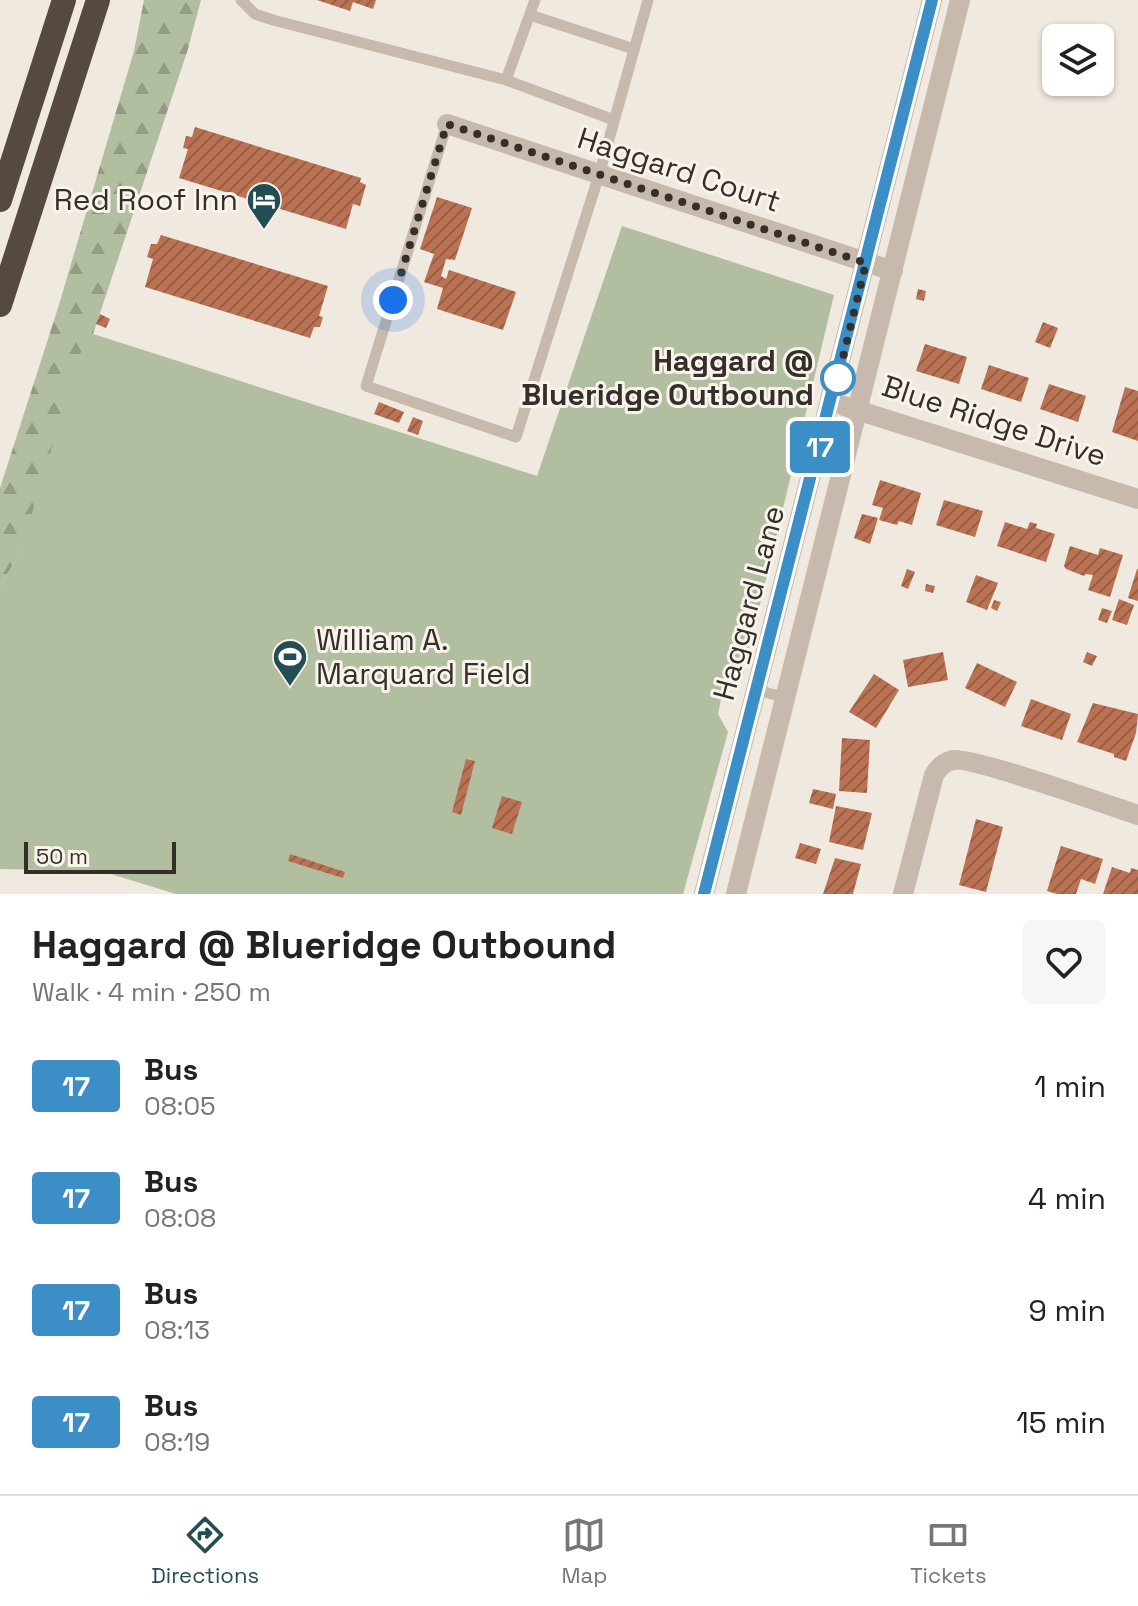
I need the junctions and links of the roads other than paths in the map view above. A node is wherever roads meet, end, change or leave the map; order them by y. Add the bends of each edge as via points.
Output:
1 (64, 0) edge
2 (98, 0) edge
3 (241, 0) edge
4 (535, 0) edge
5 (648, 0) edge
6 (932, 0) edge
7 (960, 0) edge
8 (530, 15) junction
9 (634, 49) junction
10 (913, 77) junction
11 (506, 80) junction
12 (940, 84) junction
13 (614, 120) junction
14 (447, 124) joint
15 (599, 175) junction
16 (0, 200) edge
17 (866, 263) junction
18 (893, 271) junction
19 (0, 305) edge
20 (831, 404) junction
21 (858, 409) junction
22 (1138, 499) edge
23 (800, 525) junction
24 (827, 532) junction
25 (757, 690) junction
26 (786, 698) junction
27 (1138, 815) edge
28 (704, 894) edge
29 (736, 894) edge
30 (903, 894) edge

1 - 16 highway
2 - 19 highway
3 - 11 lane via 255,14 273,20
4 - 8 lane
5 - 9 lane
6 - 10 street, Haggard Lane
7 - 12 street, Haggard Lane
8 - 9 lane
8 - 11 lane
9 - 13 lane
10 - 12 lane
10 - 17 street, Haggard Lane
11 - 13 lane
12 - 18 street, Haggard Lane
13 - 15 lane
14 - 15 street, Haggard Court
14 - 15 lane via 366,386 516,437
15 - 17 street, Haggard Court
17 - 18 street, Haggard Court
17 - 20 street, Haggard Lane
18 - 21 street, Haggard Lane
20 - 21 street, Blue Ridge Drive
20 - 23 street, Haggard Lane
21 - 22 street, Blue Ridge Drive
21 - 24 street, Haggard Lane
23 - 24 lane
23 - 25 street, Haggard Lane
24 - 26 street, Haggard Lane
25 - 26 lane
25 - 28 street, Haggard Lane
26 - 29 street, Haggard Lane
27 - 30 street via 953,760 934,775

